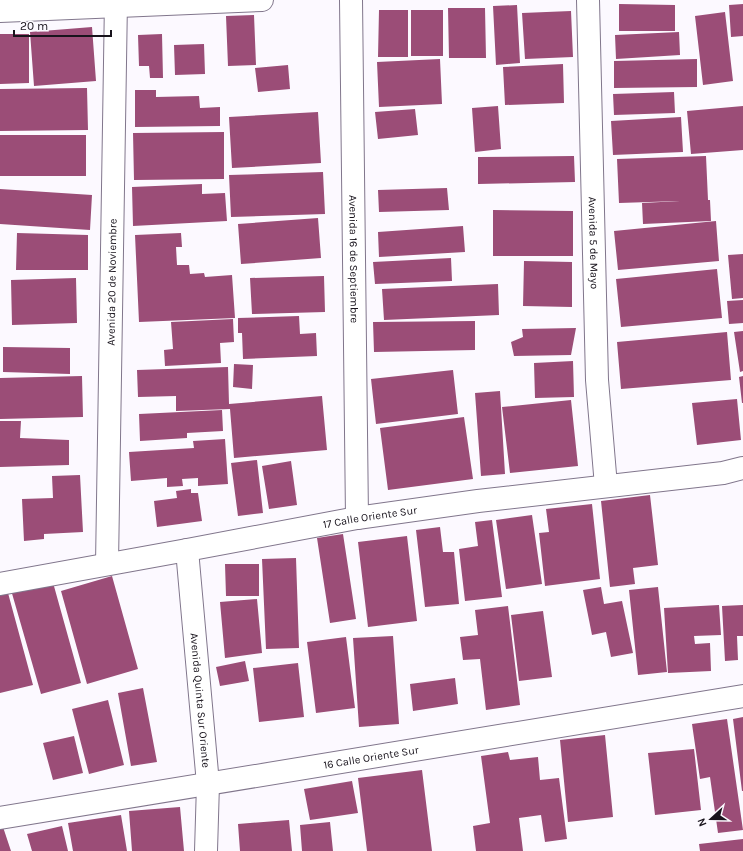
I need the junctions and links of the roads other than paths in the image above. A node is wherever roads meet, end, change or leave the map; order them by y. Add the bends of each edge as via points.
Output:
1 (262, 0) edge
2 (351, 0) edge
3 (588, 0) edge
4 (116, 3) edge
5 (0, 11) edge
6 (743, 468) edge
7 (606, 486) junction
8 (357, 518) junction
9 (187, 550) junction
10 (107, 564) junction
11 (0, 584) edge
12 (743, 696) edge
13 (208, 784) junction
14 (0, 818) edge
15 (206, 851) edge

1 - 4 street
2 - 8 street, Avenida 16 de Septiembre
3 - 7 street, Avenida 5 de Mayo via 597,380
4 - 5 street
4 - 10 street, Avenida 20 de Noviembre
6 - 7 street, 17 Calle Oriente Sur via 722,473
7 - 8 street, 17 Calle Oriente Sur
8 - 9 street, 17 Calle Oriente Sur
9 - 10 street, 17 Calle Oriente Sur
9 - 13 street, Avenida Quinta Sur Oriente
10 - 11 street, 17 Calle Oriente Sur
12 - 13 street, 16 Calle Oriente Sur
13 - 14 street, 16 Calle Oriente Sur
13 - 15 street, Avenida Quinta Sur Oriente

